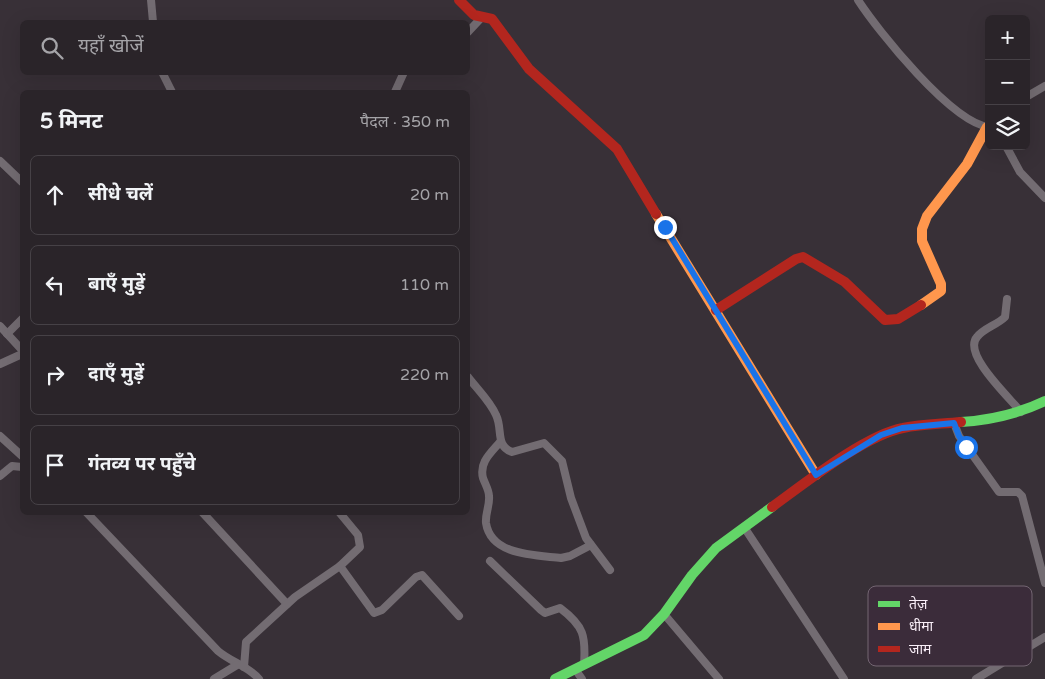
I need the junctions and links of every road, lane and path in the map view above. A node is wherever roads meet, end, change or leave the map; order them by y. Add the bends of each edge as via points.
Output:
1 (151, 0) edge
2 (459, 0) edge
3 (858, 0) edge
4 (482, 18) junction
5 (153, 20) edge
6 (470, 30) edge
7 (164, 75) edge
8 (403, 75) edge
9 (1045, 86) edge
10 (171, 90) edge
11 (396, 90) edge
12 (1030, 95) edge
13 (985, 125) edge
14 (985, 132) edge
15 (1008, 150) edge
16 (0, 161) edge
17 (20, 180) edge
18 (1045, 198) edge
19 (1007, 300) dead end
20 (716, 310) junction
21 (20, 321) edge
22 (0, 326) edge
23 (7, 334) junction
24 (20, 348) edge
25 (20, 355) edge
26 (0, 364) edge
27 (470, 380) edge
28 (1045, 401) edge
29 (1021, 412) junction
30 (954, 423) junction
31 (0, 436) edge
32 (500, 442) junction
33 (20, 454) edge
34 (20, 467) edge
35 (816, 475) junction
36 (0, 476) edge
37 (89, 515) edge
38 (205, 515) edge
39 (341, 515) edge
40 (744, 527) junction
41 (591, 545) junction
42 (490, 562) dead end
43 (340, 566) junction
44 (610, 570) dead end
45 (1045, 583) edge
46 (287, 604) junction
47 (664, 614) junction
48 (459, 616) dead end
49 (1045, 637) edge
50 (1032, 645) edge
51 (240, 666) junction
52 (997, 666) edge
53 (580, 667) junction
54 (214, 679) edge
55 (259, 679) edge
56 (555, 679) edge
57 (582, 679) edge
58 (719, 679) edge
59 (844, 679) edge
60 (976, 679) edge

1 - 5 street
2 - 4 street via 474,15
3 - 13 street via 901,58 959,112
4 - 6 street
4 - 20 street via 492,19 529,69 611,142
7 - 10 street
8 - 11 street
9 - 12 street
14 - 20 street via 967,164 927,216 922,229 922,241 941,284 941,291 936,296 891,322 845,282 803,257
15 - 18 street via 1020,172
16 - 17 street
19 - 29 street via 1005,317 978,335 973,350 986,372
20 - 35 street
21 - 23 street
22 - 23 street
23 - 24 street
25 - 26 street
27 - 32 street via 498,417
28 - 29 street
29 - 30 street
30 - 35 street via 902,428 881,435
30 - 45 street via 959,436 998,492 1018,492 1022,496
31 - 33 street
32 - 41 street via 512,452 540,443 556,453 564,466 575,510
32 - 41 street via 487,456 482,471 490,498 486,523 496,541 507,549 561,558
34 - 36 street via 12,466
35 - 40 street
37 - 51 street via 218,651
38 - 46 street
39 - 43 street via 361,543
40 - 47 street via 703,562
40 - 59 street
41 - 44 street
42 - 53 street via 545,613 560,608 576,622 585,641
43 - 46 street
43 - 48 street via 374,612 382,610 422,575
46 - 51 street via 246,642
47 - 53 street via 644,636
47 - 58 street
49 - 50 street
51 - 54 street
51 - 55 street via 252,671
52 - 60 street
53 - 56 street
53 - 57 street

